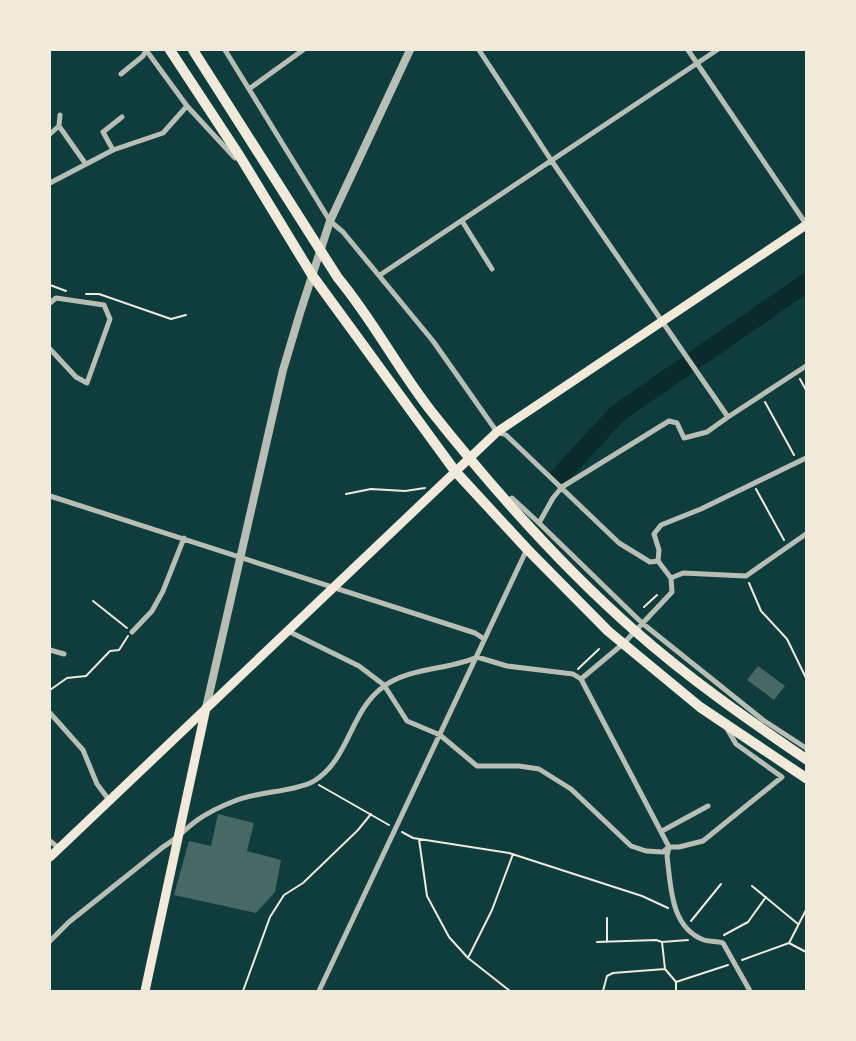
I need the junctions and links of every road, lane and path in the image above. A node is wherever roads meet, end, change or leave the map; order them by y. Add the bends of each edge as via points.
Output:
1 (146, 50) edge
2 (170, 50) edge
3 (193, 50) edge
4 (225, 50) edge
5 (304, 50) edge
6 (410, 50) edge
7 (479, 50) edge
8 (688, 50) edge
9 (717, 50) edge
10 (697, 63) junction
11 (121, 74) dead end
12 (249, 89) junction
13 (187, 106) junction
14 (60, 115) dead end
15 (122, 116) dead end
16 (59, 126) junction
17 (50, 134) edge
18 (113, 150) junction
19 (240, 155) junction
20 (551, 160) junction
21 (85, 163) junction
22 (50, 184) edge
23 (330, 221) junction
24 (462, 221) junction
25 (806, 225) edge
26 (321, 249) junction
27 (492, 269) dead end
28 (312, 275) junction
29 (380, 275) junction
30 (50, 285) edge
31 (69, 292) dead end
32 (84, 294) dead end
33 (50, 303) edge
34 (186, 315) dead end
35 (662, 321) junction
36 (50, 349) edge
37 (806, 366) edge
38 (797, 372) junction
39 (806, 390) edge
40 (762, 395) junction
41 (728, 417) junction
42 (497, 432) junction
43 (469, 457) junction
44 (806, 458) edge
45 (797, 462) junction
46 (455, 471) junction
47 (753, 484) junction
48 (562, 487) junction
49 (432, 493) junction
50 (346, 494) dead end
51 (50, 496) edge
52 (506, 502) junction
53 (539, 523) junction
54 (806, 534) edge
55 (184, 538) junction
56 (788, 546) junction
57 (527, 549) junction
58 (241, 556) junction
59 (658, 561) junction
60 (746, 576) junction
61 (671, 578) junction
62 (336, 586) junction
63 (657, 595) dead end
64 (93, 601) dead end
65 (644, 607) dead end
66 (642, 623) junction
67 (288, 630) junction
68 (635, 631) junction
69 (132, 632) junction
70 (484, 639) junction
71 (624, 642) junction
72 (599, 649) dead end
73 (50, 650) edge
74 (64, 654) dead end
75 (477, 657) junction
76 (573, 674) junction
77 (806, 678) edge
78 (581, 679) junction
79 (384, 685) junction
80 (50, 690) edge
81 (206, 708) junction
82 (50, 713) edge
83 (724, 722) junction
84 (440, 735) junction
85 (806, 748) edge
86 (806, 759) edge
87 (806, 778) edge
88 (313, 782) junction
89 (109, 800) junction
90 (708, 806) dead end
91 (371, 814) junction
92 (396, 829) junction
93 (662, 832) junction
94 (178, 838) junction
95 (419, 838) junction
96 (50, 841) edge
97 (669, 847) junction
98 (59, 848) junction
99 (513, 854) junction
100 (50, 857) edge
101 (721, 884) dead end
102 (752, 886) dead end
103 (766, 897) junction
104 (806, 910) edge
105 (674, 911) junction
106 (607, 918) dead end
107 (684, 924) junction
108 (798, 924) junction
109 (700, 937) junction
110 (50, 941) edge
111 (597, 942) dead end
112 (607, 942) junction
113 (662, 942) junction
114 (723, 943) junction
115 (806, 952) edge
116 (468, 958) junction
117 (665, 969) junction
118 (145, 991) edge
119 (243, 991) edge
120 (319, 991) edge
121 (510, 991) edge
122 (603, 991) edge
123 (676, 991) edge
124 (750, 991) edge

1 - 11 street
1 - 13 street
2 - 19 highway
3 - 26 highway
4 - 12 street
5 - 12 street
6 - 23 street
7 - 20 street
8 - 10 street
9 - 10 street
10 - 20 street
10 - 25 street
12 - 23 street
13 - 18 street via 163,133
13 - 19 street via 235,158
14 - 16 street
15 - 18 street via 103,132
16 - 17 street
16 - 21 street
18 - 21 street
19 - 28 highway
20 - 24 street
20 - 35 street
21 - 22 street
23 - 26 street
23 - 29 street via 344,232
24 - 27 street
24 - 29 street
25 - 35 main road
26 - 28 street
26 - 43 highway via 430,410
28 - 46 highway
28 - 58 street via 283,370
29 - 42 street via 433,341
30 - 31 path
32 - 34 path via 99,294 171,320
33 - 36 street via 56,298 104,305 110,320 88,383 76,377
35 - 41 street
35 - 42 main road
37 - 38 street
38 - 39 path
38 - 40 street
40 - 41 street
40 - 45 path
41 - 48 street via 707,432 684,438 677,423 669,421
42 - 43 main road
42 - 48 street via 506,435
43 - 46 main road
43 - 52 highway
44 - 45 street
45 - 47 street
46 - 49 main road
46 - 57 highway
47 - 56 path
47 - 59 street via 661,525 654,534 659,550
48 - 53 street
48 - 59 street via 619,543 650,562
49 - 50 path via 424,487 405,491 371,489
49 - 62 main road
51 - 55 street
52 - 53 street via 512,498
52 - 68 highway
53 - 66 street
54 - 56 street
55 - 58 street
55 - 69 street via 152,611
56 - 60 street
57 - 70 street
57 - 71 highway via 608,631
58 - 62 street
58 - 81 street
59 - 61 street
60 - 61 street via 684,574
60 - 77 path via 761,611 787,639
61 - 66 street via 672,592
62 - 67 main road
62 - 70 street via 475,633
63 - 65 path
64 - 69 path
66 - 68 street
66 - 85 street via 763,720
67 - 79 street via 359,666
67 - 81 main road
68 - 71 street
68 - 86 highway via 724,703
69 - 80 path via 119,650 110,651 86,676 67,678
70 - 75 street
71 - 78 street
71 - 83 highway
72 - 76 path
73 - 74 street
75 - 76 street via 507,666
75 - 79 street via 425,670
75 - 84 street
76 - 78 street
78 - 93 street
79 - 84 street via 407,721
79 - 88 street via 359,713 333,765
81 - 89 main road
81 - 94 main road
82 - 89 street via 83,750 97,784
83 - 87 highway
83 - 97 street via 736,744 782,777 703,841
84 - 92 street
84 - 97 street via 477,766 540,769 557,778 630,846 663,852
88 - 91 path
88 - 94 street via 237,800 196,821
89 - 98 main road
90 - 93 street
91 - 92 path
91 - 119 path via 324,863 284,895 270,917
92 - 95 path
92 - 120 street
93 - 97 street
94 - 110 street via 69,922
94 - 118 main road
95 - 99 path
95 - 116 path via 427,896 450,937
96 - 98 street
97 - 105 street via 667,856
98 - 100 main road
99 - 105 path via 642,896
99 - 116 path via 492,910
101 - 107 path via 692,920
102 - 103 path
103 - 108 path
103 - 114 path via 748,922 724,935
104 - 108 path
105 - 107 street
106 - 112 path
107 - 109 street
108 - 115 path via 789,943
109 - 113 path
109 - 114 street
111 - 112 path
112 - 113 path
113 - 117 path
114 - 124 street
116 - 121 path
117 - 122 path via 613,973 607,976
117 - 123 path via 676,982

